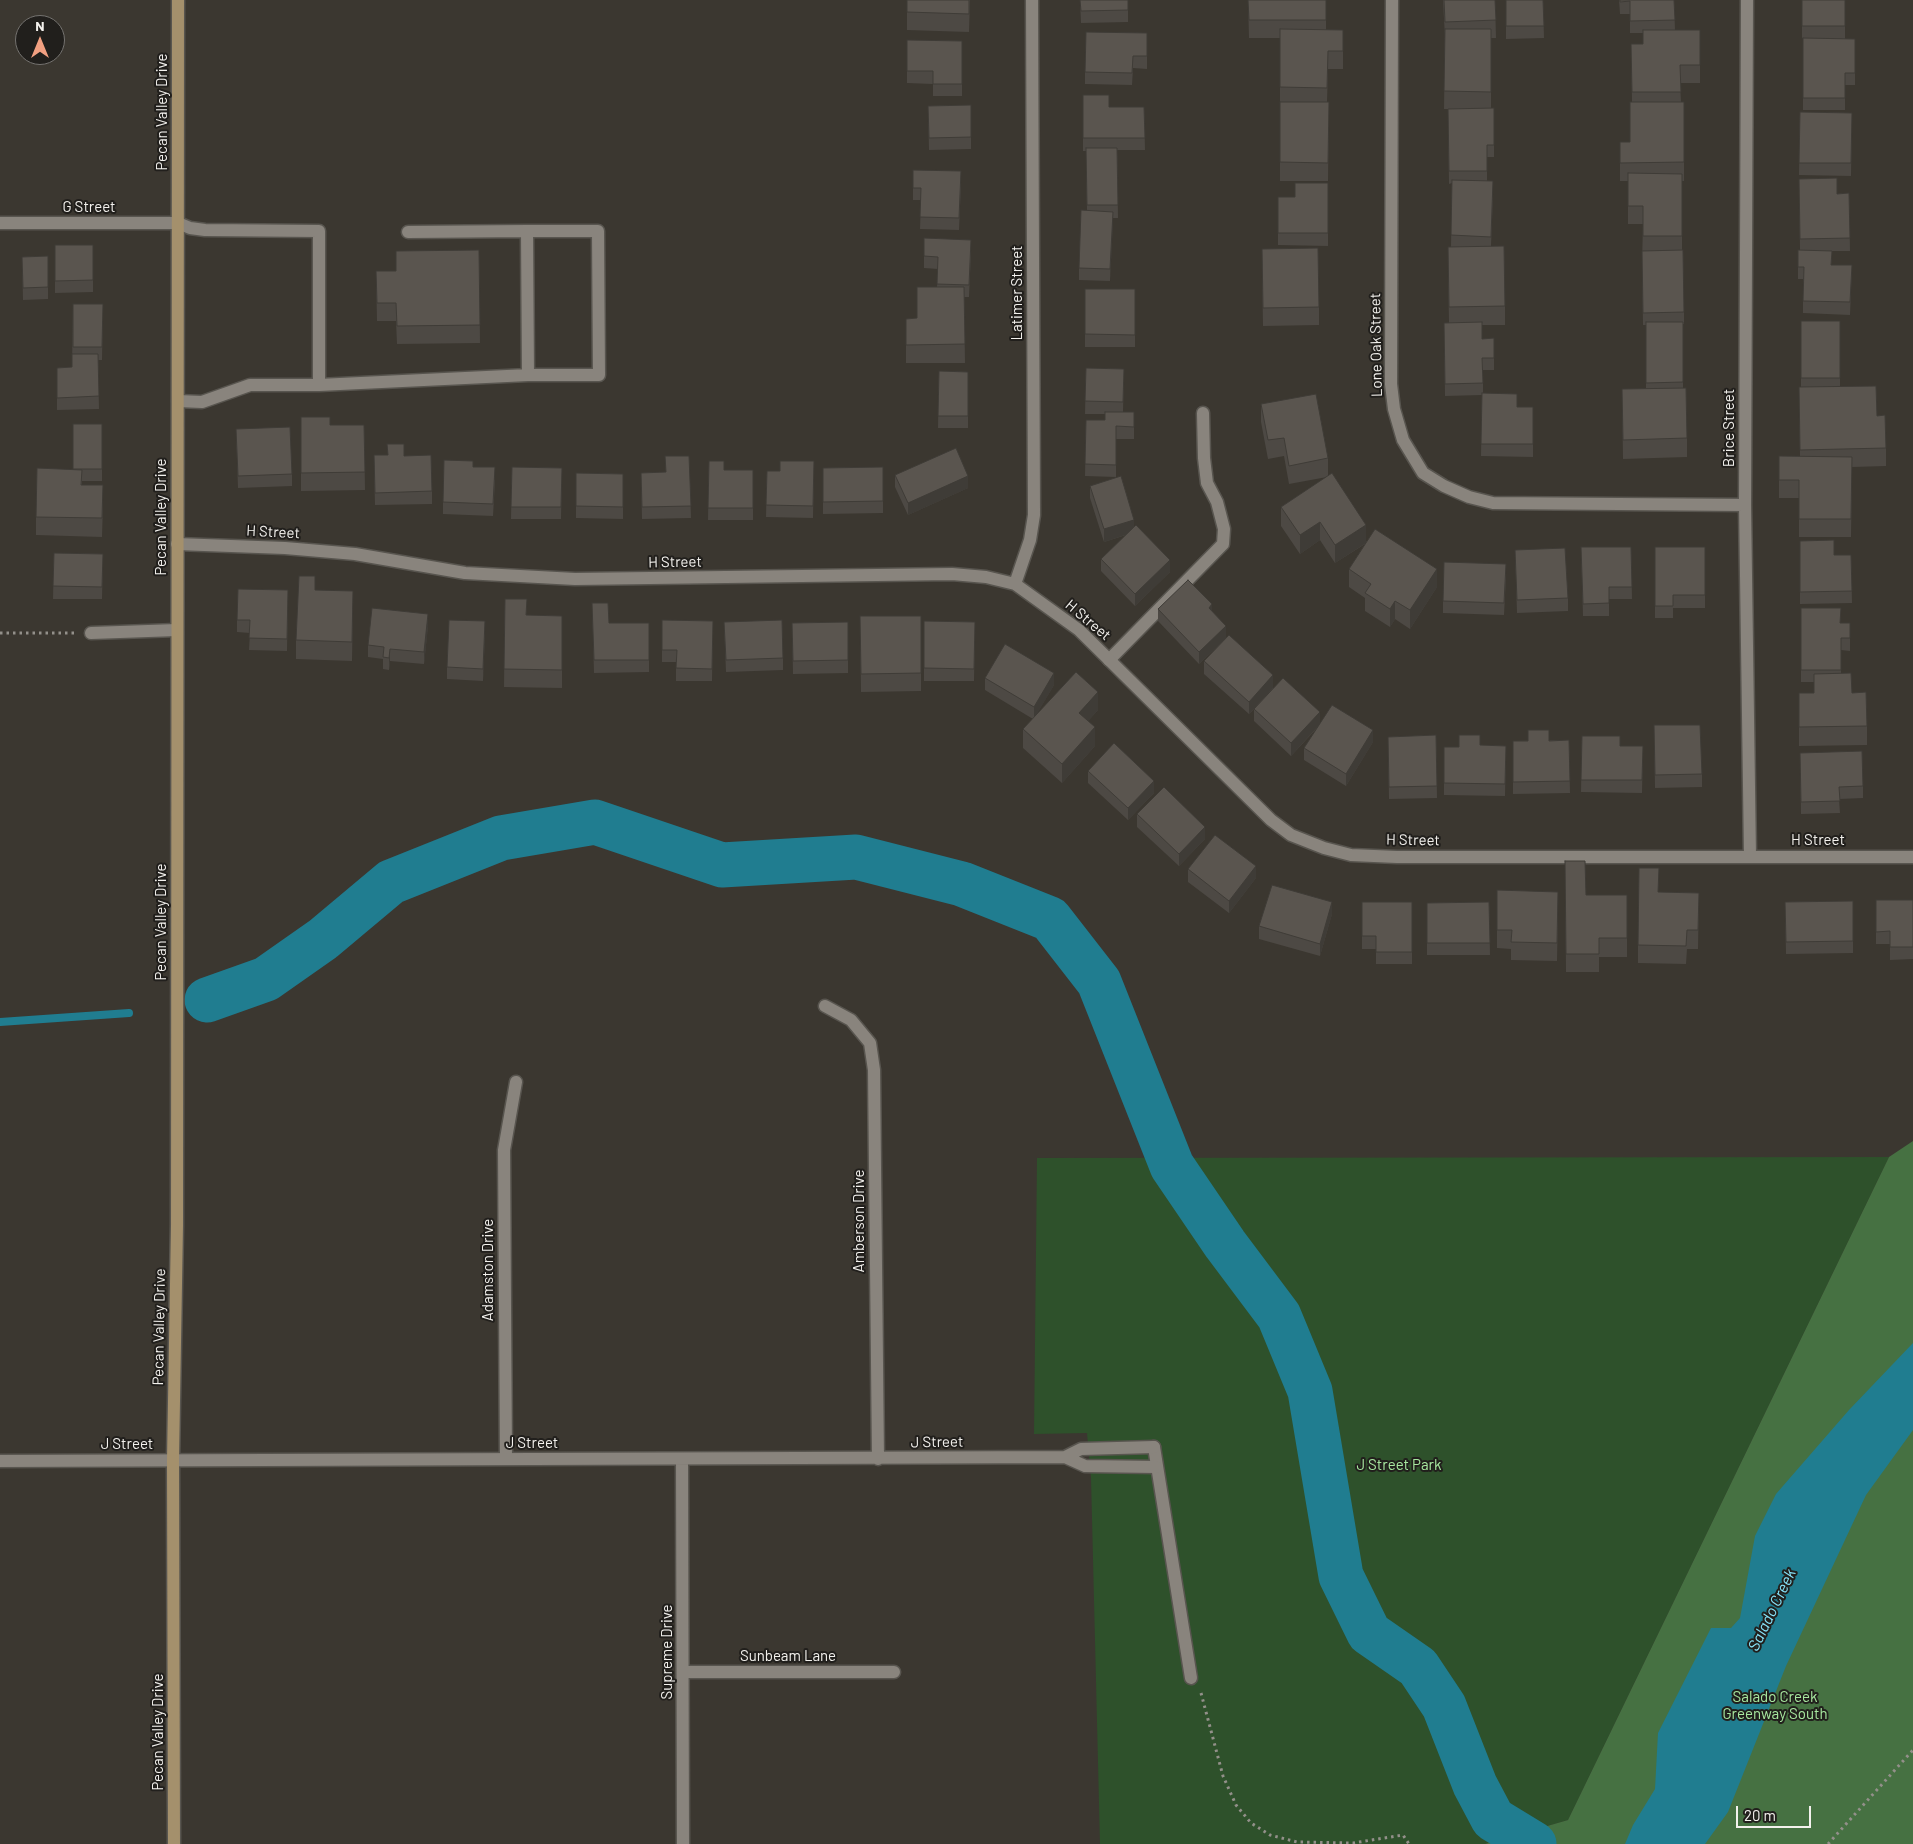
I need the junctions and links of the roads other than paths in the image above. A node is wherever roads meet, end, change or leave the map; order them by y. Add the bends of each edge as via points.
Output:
1 (178, 0) edge
2 (1032, 0) edge
3 (1392, 0) edge
4 (1747, 0) edge
5 (0, 223) edge
6 (178, 223) junction
7 (527, 230) junction
8 (408, 232) dead end
9 (528, 375) junction
10 (319, 385) junction
11 (178, 401) junction
12 (1203, 413) dead end
13 (1745, 505) junction
14 (177, 544) junction
15 (1015, 584) junction
16 (177, 630) junction
17 (91, 633) road end
18 (1109, 660) junction
19 (1750, 856) junction
20 (1913, 857) edge
21 (825, 1006) dead end
22 (516, 1082) dead end
23 (1064, 1457) junction
24 (682, 1459) junction
25 (878, 1459) junction
26 (0, 1460) edge
27 (173, 1460) junction
28 (506, 1460) junction
29 (1156, 1466) junction
30 (683, 1672) junction
31 (894, 1672) dead end
32 (1191, 1678) road end
33 (174, 1844) edge
34 (683, 1844) edge

1 - 6 main road, Pecan Valley Drive
2 - 15 street, Latimer Street via 1034,515 1030,540
3 - 13 street, Lone Oak Street via 1391,384 1403,440 1423,473 1469,497 1492,503
4 - 13 street, Brice Street
5 - 6 street, G Street
6 - 10 street, G Street via 205,230 319,231
6 - 11 main road, Pecan Valley Drive
7 - 8 street
7 - 9 street
7 - 9 street via 598,231 599,375
9 - 10 street
10 - 11 street via 250,385 202,402
11 - 14 main road, Pecan Valley Drive
12 - 18 street via 1204,458 1208,483 1224,529 1223,544
13 - 19 street, Brice Street
14 - 15 street, H Street via 355,554 465,573 575,579 952,574
14 - 16 main road, Pecan Valley Drive
15 - 18 street, H Street via 1079,630
16 - 17 street
16 - 27 main road, Pecan Valley Drive via 177,1225
18 - 19 street, H Street via 1271,820 1291,835 1324,848 1352,855 1397,857
19 - 20 street, H Street
21 - 25 street, Amberson Drive via 851,1020 870,1043 874,1070
22 - 28 street, Adamston Drive via 504,1150
23 - 25 street, J Street
23 - 29 street, J Street via 1085,1466
23 - 29 street, J Street via 1081,1449 1154,1447
24 - 25 street, J Street
24 - 28 street, J Street
24 - 30 street, Supreme Drive
26 - 27 street, J Street
27 - 28 street, J Street
27 - 33 main road, Pecan Valley Drive
29 - 32 street
30 - 31 street, Sunbeam Lane
30 - 34 street, Supreme Drive

